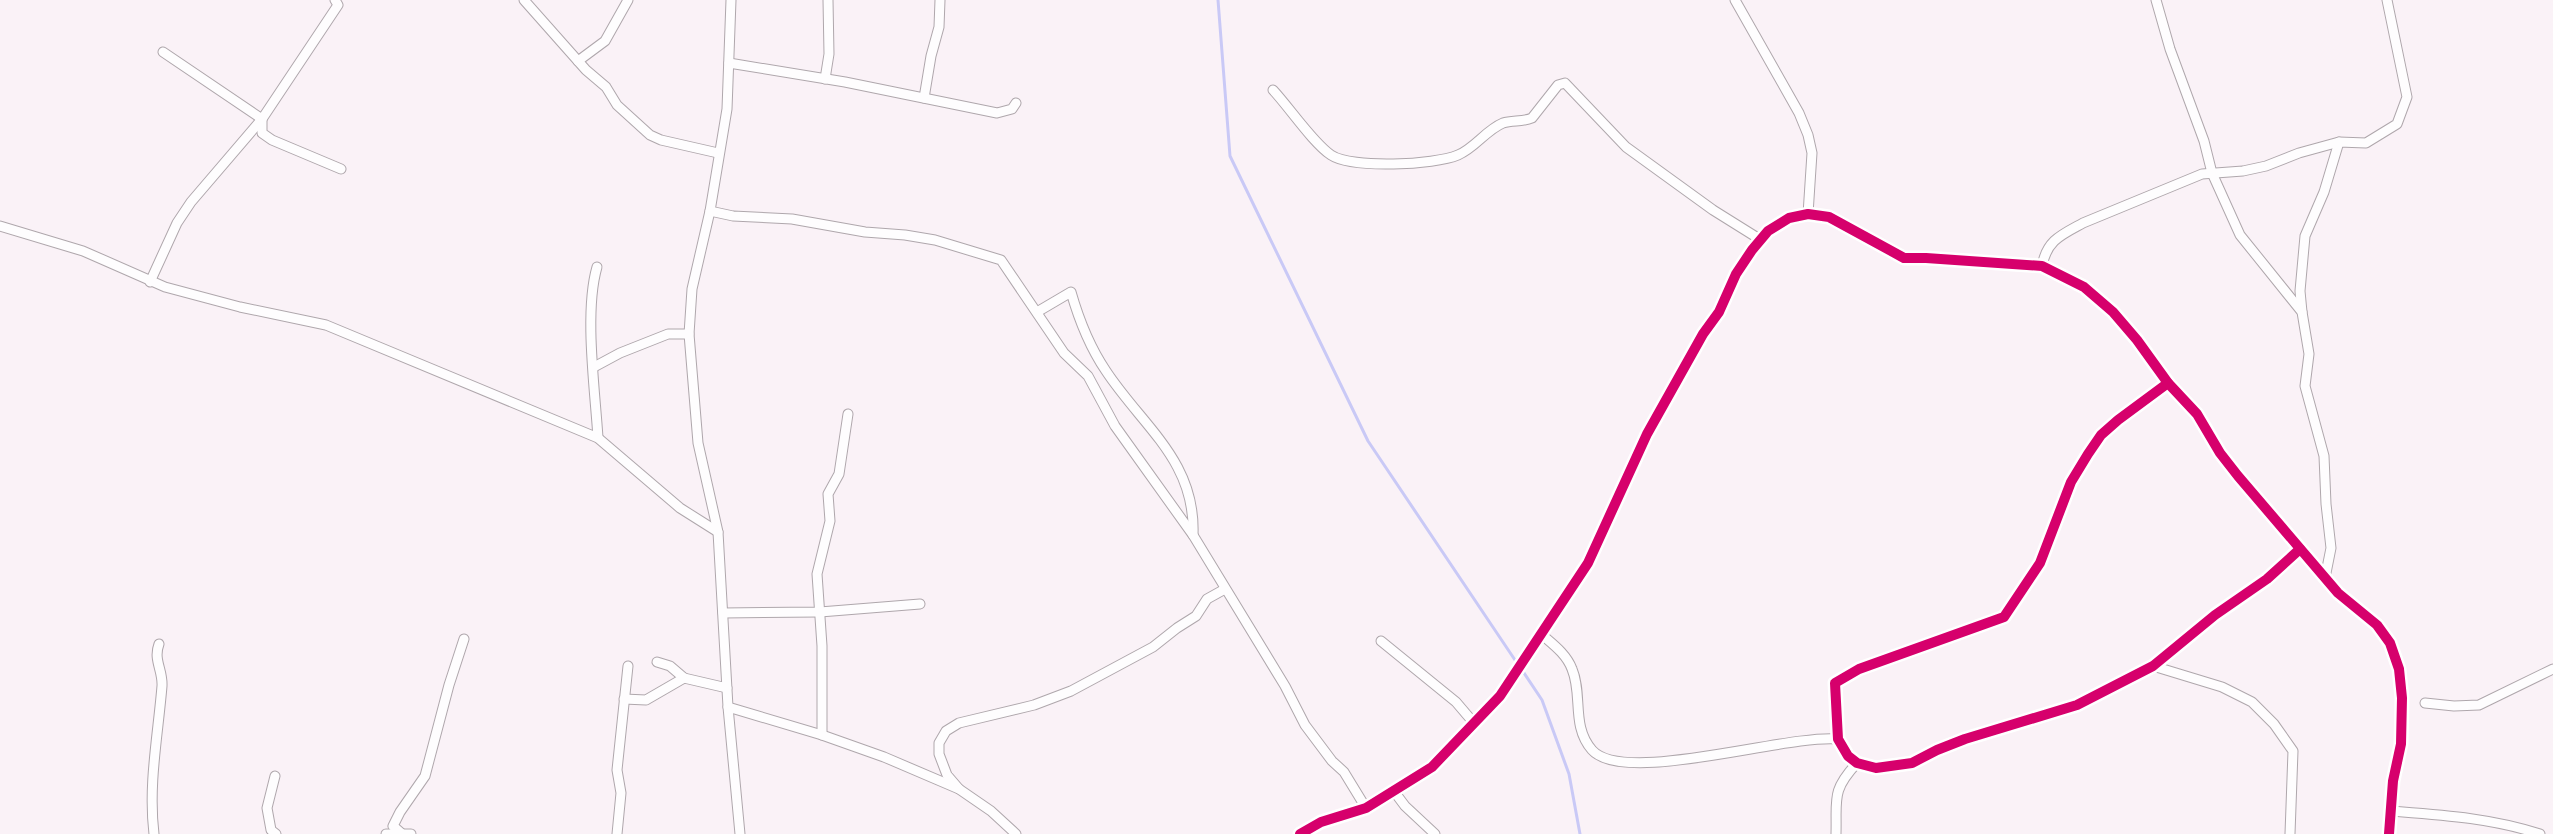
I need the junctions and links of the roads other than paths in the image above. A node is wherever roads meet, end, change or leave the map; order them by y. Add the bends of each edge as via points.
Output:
1 (335, 0) edge
2 (524, 0) edge
3 (628, 0) edge
4 (731, 0) edge
5 (828, 0) edge
6 (940, 0) edge
7 (1735, 0) edge
8 (2156, 0) edge
9 (2387, 0) edge
10 (163, 52) dead end
11 (578, 61) junction
12 (729, 63) junction
13 (825, 79) junction
14 (1273, 90) dead end
15 (924, 98) junction
16 (1016, 103) dead end
17 (262, 119) junction
18 (2339, 142) junction
19 (718, 153) junction
20 (341, 169) dead end
21 (2212, 173) junction
22 (710, 211) junction
23 (1808, 214) junction
24 (0, 226) edge
25 (1761, 240) junction
26 (2042, 266) junction
27 (597, 267) dead end
28 (150, 282) junction
29 (1037, 312) junction
30 (2302, 312) junction
31 (689, 334) junction
32 (594, 367) junction
33 (2168, 383) junction
34 (848, 414) dead end
35 (598, 438) junction
36 (718, 532) junction
37 (1193, 535) junction
38 (2300, 549) junction
39 (2325, 578) junction
40 (1225, 589) junction
41 (920, 604) dead end
42 (820, 612) junction
43 (723, 613) junction
44 (1540, 633) junction
45 (464, 639) dead end
46 (1381, 641) dead end
47 (159, 644) dead end
48 (657, 662) dead end
49 (628, 666) dead end
50 (2153, 666) junction
51 (2553, 669) edge
52 (684, 678) junction
53 (727, 688) junction
54 (624, 699) junction
55 (2425, 703) dead end
56 (728, 707) junction
57 (1473, 722) junction
58 (822, 735) junction
59 (1838, 739) junction
60 (1857, 763) junction
61 (275, 776) dead end
62 (959, 789) junction
63 (1393, 790) junction
64 (1366, 808) junction
65 (2391, 811) junction
66 (401, 833) edge
67 (154, 834) edge
68 (276, 834) edge
69 (386, 834) edge
70 (411, 834) edge
71 (617, 834) edge
72 (740, 834) edge
73 (1016, 834) edge
74 (1300, 834) edge
75 (1435, 834) edge
76 (1836, 834) edge
77 (2290, 834) edge
78 (2389, 834) edge
79 (2540, 834) edge

1 - 17 street via 338,5
2 - 11 street
3 - 11 street via 605,41
4 - 12 street
5 - 13 street
6 - 15 street
7 - 23 street via 1808,135
8 - 21 street
9 - 18 street via 2407,97 2397,124 2366,143
10 - 17 street
11 - 19 street via 650,135
12 - 13 street
12 - 19 street
13 - 15 street
14 - 25 street via 1331,155 1404,164 1459,155 1501,124 1532,118 1565,83 1626,147
15 - 16 street via 997,113
17 - 20 street via 262,133 272,140
17 - 28 street via 191,202
18 - 21 street via 2266,166
18 - 30 street via 2305,236
19 - 22 street
21 - 26 street via 2083,223 2054,240
21 - 30 street via 2240,235
22 - 29 street via 946,242 1001,260
22 - 31 street via 692,289
23 - 25 street via 1789,218
23 - 26 street via 1829,217 1904,258
24 - 28 street via 83,251
25 - 44 street via 1736,274 1647,434 1588,563
26 - 33 street via 2084,287 2113,312
27 - 32 street
28 - 35 street via 326,325
29 - 37 street via 1064,353 1088,376 1115,426
29 - 37 street via 1071,292 1090,346 1178,465 1194,514
30 - 39 street via 2309,354 2305,386 2324,456 2331,548
31 - 32 street via 668,334
31 - 36 street via 698,443
32 - 35 street
33 - 38 street
33 - 59 street via 2095,444 2071,482 2040,563 2004,617 1859,669 1835,683
34 - 42 street via 839,474 828,494 830,521 817,574
35 - 36 street via 680,508
36 - 43 street
37 - 40 street
38 - 39 street
38 - 50 street
39 - 65 street via 2377,625 2399,669 2401,744
40 - 62 street via 1153,647 1071,691 946,731 939,754
40 - 64 street via 1305,725
41 - 42 street
42 - 43 street
42 - 58 street
43 - 53 street
44 - 57 street via 1500,696
44 - 59 street via 1573,671 1585,740 1605,757 1651,763
45 - 66 street via 425,776 393,826
46 - 57 street
47 - 67 street
48 - 52 street
49 - 54 street
50 - 60 street via 2077,705 1965,739 1912,763 1876,768
50 - 77 street via 2222,687 2252,702 2274,724 2293,751
51 - 55 street via 2479,705
52 - 53 street
52 - 54 street via 646,700
53 - 56 street
54 - 71 street
56 - 58 street
56 - 72 street
57 - 63 street via 1432,767
58 - 62 street
59 - 60 street
60 - 76 street via 1837,789
61 - 68 street via 267,808
62 - 73 street
63 - 64 street
63 - 75 street
64 - 74 street
65 - 78 street
65 - 79 street via 2466,816
66 - 69 street
66 - 70 street

